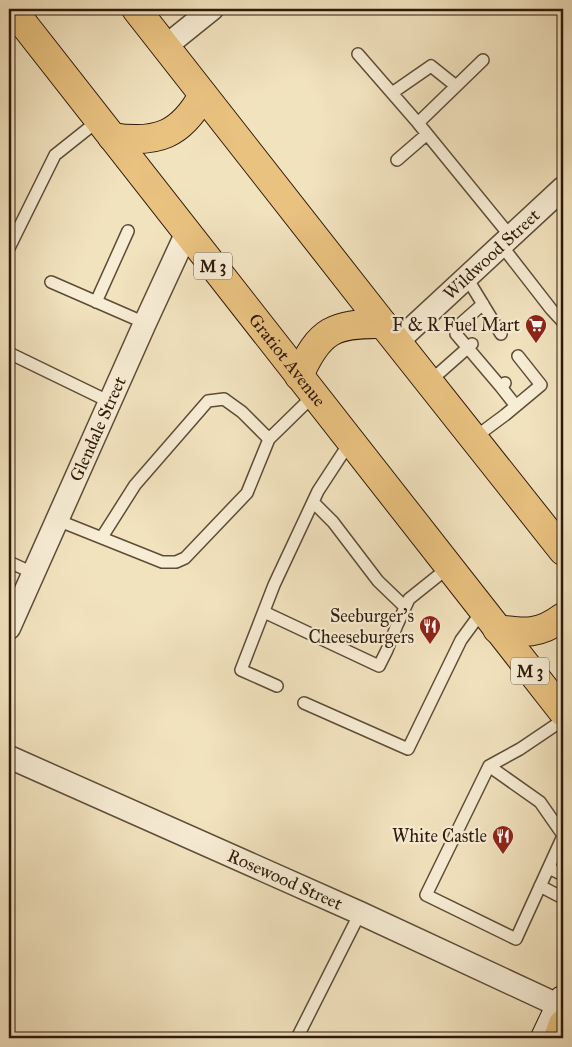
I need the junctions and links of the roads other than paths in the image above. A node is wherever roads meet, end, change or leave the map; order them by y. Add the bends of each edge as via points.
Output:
1 (12, 9) edge
2 (136, 9) edge
3 (212, 9) edge
4 (166, 46) junction
5 (358, 54) dead end
6 (483, 60) dead end
7 (456, 86) junction
8 (392, 93) junction
9 (203, 94) junction
10 (418, 123) junction
11 (106, 128) junction
12 (427, 134) junction
13 (397, 160) dead end
14 (563, 188) edge
15 (128, 231) dead end
16 (187, 232) junction
17 (506, 242) junction
18 (9, 248) edge
19 (467, 278) junction
20 (50, 282) dead end
21 (96, 302) junction
22 (483, 304) junction
23 (563, 322) edge
24 (145, 323) junction
25 (390, 333) junction
26 (501, 334) dead end
27 (469, 346) junction
28 (9, 353) edge
29 (518, 356) dead end
30 (429, 382) junction
31 (307, 386) junction
32 (110, 402) junction
33 (516, 406) junction
34 (474, 438) junction
35 (269, 439) junction
36 (350, 442) junction
37 (313, 502) junction
38 (57, 520) junction
39 (102, 537) junction
40 (563, 551) edge
41 (9, 562) edge
42 (449, 567) junction
43 (33, 573) junction
44 (405, 607) junction
45 (264, 612) junction
46 (563, 617) edge
47 (490, 620) junction
48 (9, 628) edge
49 (277, 686) dead end
50 (304, 703) dead end
51 (563, 712) edge
52 (563, 720) edge
53 (9, 757) edge
54 (489, 766) junction
55 (563, 836) edge
56 (549, 868) junction
57 (563, 875) edge
58 (540, 886) junction
59 (563, 898) edge
60 (360, 913) junction
61 (562, 1010) edge
62 (297, 1038) edge
63 (545, 1038) edge
64 (558, 1038) edge

1 - 11 main road, Gratiot Avenue / M 3
2 - 4 main road
3 - 4 street
4 - 9 main road
5 - 8 lane
6 - 7 lane
7 - 8 lane via 431,66
7 - 10 lane
8 - 10 lane
9 - 11 main road via 178,128 165,134 130,140
9 - 25 main road
10 - 12 lane
11 - 16 main road, Gratiot Avenue / M 3
11 - 18 lane via 55,155
12 - 13 lane
12 - 17 lane
14 - 17 street, Wildwood Street
15 - 21 lane
16 - 24 street, Glendale Street
16 - 31 main road, Gratiot Avenue / M 3
17 - 19 street, Wildwood Street
17 - 23 lane
19 - 22 lane
19 - 25 street, Wildwood Street
20 - 21 lane
21 - 24 lane
22 - 26 lane via 491,326
22 - 27 lane via 458,326 456,334
24 - 32 street, Glendale Street
25 - 30 main road
25 - 31 main road via 361,324 343,326 327,334 306,359
27 - 30 lane
27 - 33 lane via 503,385
28 - 32 lane
29 - 33 lane via 540,385
30 - 34 main road
31 - 35 lane
31 - 36 main road, Gratiot Avenue / M 3
32 - 38 street, Glendale Street
33 - 34 lane
34 - 40 main road
35 - 39 lane via 247,493 185,558 162,562
35 - 39 lane via 224,399 208,401 135,485
36 - 37 lane
36 - 42 main road, Gratiot Avenue / M 3
37 - 44 lane via 333,522 378,581
37 - 45 lane
38 - 39 lane
38 - 43 street, Glendale Street
41 - 43 lane
42 - 44 lane via 410,599
42 - 47 main road, Gratiot Avenue / M 3
43 - 48 street, Glendale Street
44 - 45 lane via 379,666
45 - 49 lane via 241,670
46 - 47 main road via 537,631 521,632
47 - 50 lane via 461,640 408,749
47 - 51 main road, Gratiot Avenue / M 3
52 - 54 lane
53 - 60 street, Rosewood Street
54 - 55 lane via 540,802
54 - 58 lane via 426,895 516,938
55 - 56 lane
56 - 57 lane
56 - 58 lane
58 - 59 lane
60 - 61 street, Rosewood Street
60 - 62 lane
61 - 63 main road
61 - 64 main road

